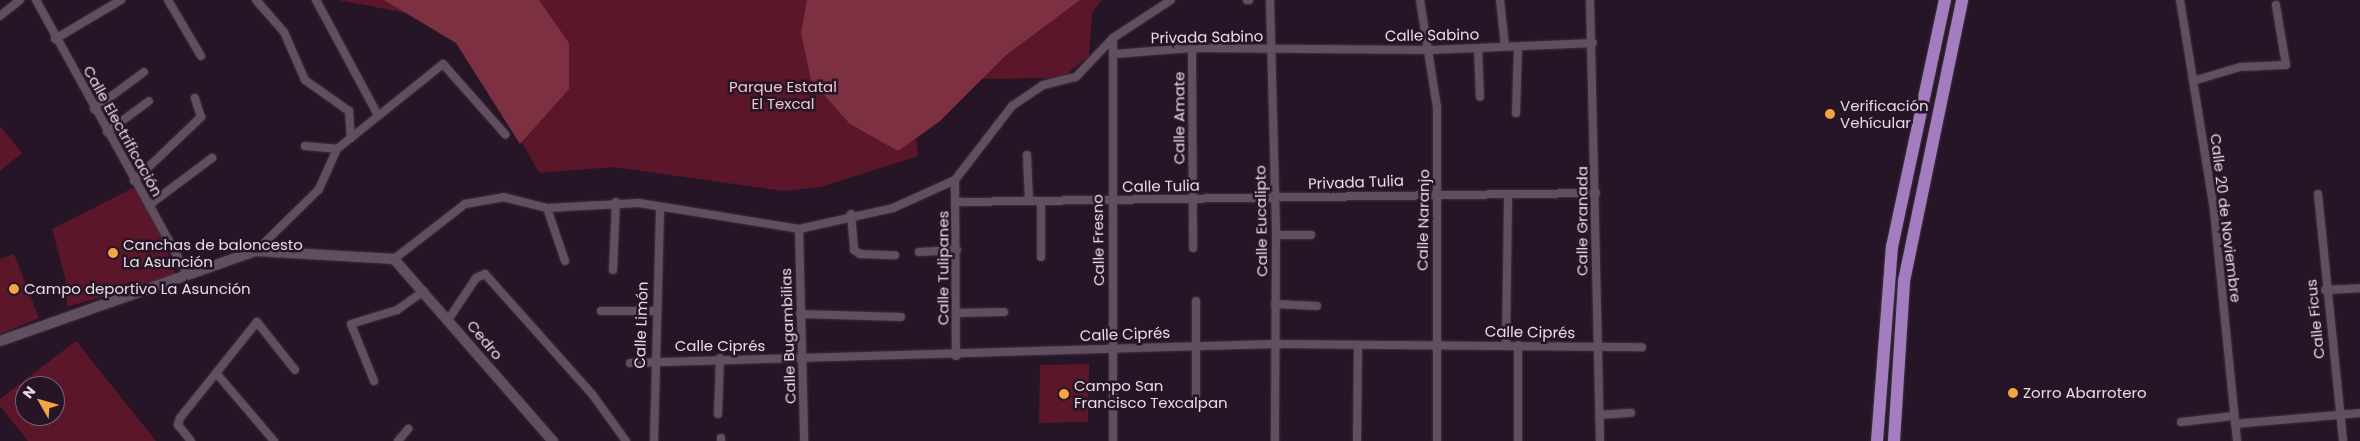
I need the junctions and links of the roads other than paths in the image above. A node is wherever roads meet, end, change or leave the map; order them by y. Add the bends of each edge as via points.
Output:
1 (20, 0) edge
2 (36, 0) edge
3 (121, 0) edge
4 (168, 0) edge
5 (256, 0) edge
6 (316, 0) edge
7 (1171, 0) edge
8 (1270, 0) edge
9 (1420, 0) edge
10 (1500, 0) edge
11 (1590, 0) edge
12 (1945, 0) edge
13 (1962, 0) edge
14 (2180, 0) edge
15 (2276, 5) dead end
16 (0, 16) edge
17 (1113, 38) junction
18 (55, 39) junction
19 (1593, 43) junction
20 (1505, 46) junction
21 (1518, 47) junction
22 (1192, 48) junction
23 (1478, 48) junction
24 (1272, 50) junction
25 (1431, 50) junction
26 (1114, 54) junction
27 (201, 56) dead end
28 (144, 72) dead end
29 (2194, 81) junction
30 (1480, 97) dead end
31 (195, 98) dead end
32 (149, 101) dead end
33 (94, 109) junction
34 (1516, 113) dead end
35 (378, 115) junction
36 (107, 132) junction
37 (505, 134) dead end
38 (351, 138) junction
39 (304, 146) dead end
40 (337, 149) junction
41 (1027, 155) dead end
42 (212, 158) dead end
43 (955, 180) junction
44 (134, 181) junction
45 (1437, 193) junction
46 (1596, 193) junction
47 (2318, 194) dead end
48 (1508, 196) junction
49 (1275, 198) junction
50 (1193, 199) junction
51 (1111, 200) junction
52 (1029, 201) junction
53 (616, 202) junction
54 (957, 202) junction
55 (1041, 202) junction
56 (149, 206) junction
57 (546, 208) junction
58 (660, 209) junction
59 (851, 214) junction
60 (799, 229) junction
61 (1276, 235) junction
62 (1311, 235) dead end
63 (1193, 248) dead end
64 (957, 250) junction
65 (256, 251) junction
66 (919, 252) dead end
67 (895, 255) dead end
68 (1040, 257) dead end
69 (394, 259) junction
70 (565, 261) dead end
71 (613, 270) dead end
72 (187, 274) junction
73 (2360, 288) edge
74 (2325, 290) junction
75 (424, 291) junction
76 (1196, 301) dead end
77 (1275, 304) junction
78 (1317, 306) dead end
79 (601, 311) dead end
80 (654, 311) junction
81 (1004, 312) dead end
82 (956, 313) junction
83 (800, 314) junction
84 (901, 317) dead end
85 (448, 320) junction
86 (0, 341) edge
87 (1275, 344) junction
88 (1435, 344) junction
89 (1196, 345) junction
90 (1358, 345) junction
91 (1506, 345) junction
92 (1518, 345) junction
93 (1113, 347) junction
94 (1597, 347) junction
95 (1642, 347) dead end
96 (956, 356) junction
97 (720, 358) junction
98 (653, 361) junction
99 (804, 361) junction
100 (630, 363) dead end
101 (295, 370) dead end
102 (217, 374) junction
103 (374, 380) dead end
104 (1196, 396) dead end
105 (1631, 413) dead end
106 (2360, 413) edge
107 (718, 414) dead end
108 (1599, 414) junction
109 (2341, 415) junction
110 (2235, 420) junction
111 (2181, 422) dead end
112 (408, 429) dead end
113 (191, 441) edge
114 (274, 441) edge
115 (398, 441) edge
116 (553, 441) edge
117 (626, 441) edge
118 (654, 441) edge
119 (804, 441) edge
120 (1113, 441) edge
121 (1275, 441) edge
122 (1357, 441) edge
123 (1437, 441) edge
124 (1518, 441) edge
125 (1600, 441) edge
126 (1877, 441) edge
127 (1894, 441) edge
128 (2237, 441) edge
129 (2343, 441) edge

1 - 16 street
2 - 18 street, Calle Electrificación
3 - 18 street
4 - 27 street
5 - 38 street via 284,32 306,80 349,111
6 - 35 street
7 - 17 street
8 - 24 street, Calle Eucalipto
9 - 25 street, Calle Naranjo
10 - 20 street
11 - 19 street, Calle Granada
12 - 126 main road via 1894,238
13 - 127 main road via 1917,199 1904,281
14 - 29 street, Calle 20 de Noviembre
15 - 29 street via 2286,65 2240,67
17 - 26 street, Calle Fresno
17 - 43 street via 1076,77 1043,85 1012,106 988,131
18 - 33 street, Calle Electrificación
19 - 21 street, Calle Sabino
19 - 46 street, Calle Granada
20 - 21 street, Calle Sabino
20 - 23 street, Calle Sabino
21 - 34 street
22 - 24 street, Privada Sabino
22 - 26 street, Privada Sabino
22 - 50 street, Calle Amate
23 - 25 street, Calle Sabino
23 - 30 street
24 - 25 street, Calle Sabino
24 - 49 street, Calle Eucalipto
25 - 45 street, Calle Naranjo via 1437,107
26 - 51 street, Calle Fresno
28 - 33 street
29 - 110 street, Calle 20 de Noviembre via 2214,210
31 - 44 street via 201,117
32 - 36 street
33 - 36 street, Calle Electrificación
35 - 37 street via 443,64
35 - 38 street
36 - 44 street, Calle Electrificación
38 - 40 street
39 - 40 street
40 - 65 street via 319,189
41 - 52 street
42 - 56 street
43 - 54 street, Calle Tulipanes
43 - 59 street via 892,208
44 - 56 street, Calle Electrificación
45 - 48 street
45 - 49 street, Privada Tulia
45 - 88 street, Calle Naranjo
46 - 48 street
46 - 94 street, Calle Granada
47 - 74 street, Calle Ficus
48 - 91 street
49 - 50 street, Calle Tulia
49 - 61 street, Calle Eucalipto
50 - 51 street, Calle Tulia
50 - 63 street, Calle Amate
51 - 55 street, Calle Tulia
51 - 93 street, Calle Fresno
52 - 54 street, Calle Tulia
52 - 55 street, Calle Tulia
53 - 57 street
53 - 58 street
53 - 71 street
54 - 64 street, Calle Tulipanes
55 - 68 street
56 - 72 street, Calle Electrificación
57 - 69 street via 503,197 466,204
57 - 70 street
58 - 60 street
58 - 80 street, Calle Limón
59 - 60 street
59 - 67 street via 854,250 860,254
60 - 83 street, Calle Bugambilias
61 - 62 street
61 - 77 street, Calle Eucalipto
64 - 66 street
64 - 82 street, Calle Tulipanes
65 - 69 street
65 - 72 street
69 - 75 street, Cedro
72 - 86 street
73 - 74 street
74 - 109 street, Calle Ficus
75 - 85 street, Cedro
75 - 103 street via 397,310 350,324
76 - 89 street
77 - 78 street
77 - 87 street, Calle Eucalipto
79 - 80 street
80 - 98 street, Calle Limón
81 - 82 street
82 - 96 street, Calle Tulipanes
83 - 84 street
83 - 99 street, Calle Bugambilias
85 - 116 street, Cedro
85 - 117 street via 476,278 485,274 592,394
87 - 89 street, Calle Ciprés
87 - 90 street, Calle Ciprés
87 - 121 street, Calle Eucalipto
88 - 90 street, Calle Ciprés
88 - 91 street, Calle Ciprés
88 - 123 street, Calle Naranjo
89 - 93 street, Calle Ciprés
89 - 104 street
90 - 122 street
91 - 92 street, Calle Ciprés
92 - 94 street, Calle Ciprés
92 - 124 street
93 - 96 street, Calle Ciprés
93 - 120 street, Calle Fresno
94 - 95 street, Calle Ciprés
94 - 108 street, Calle Granada
96 - 99 street, Calle Ciprés
97 - 98 street, Calle Ciprés
97 - 99 street, Calle Ciprés
97 - 107 street
98 - 100 street, Calle Ciprés
98 - 118 street, Calle Limón
99 - 119 street, Calle Bugambilias
101 - 102 street via 257,322
102 - 113 street via 178,425
102 - 114 street
105 - 108 street
106 - 109 street
108 - 125 street, Calle Granada
109 - 110 street
109 - 129 street, Calle Ficus
110 - 111 street
110 - 128 street, Calle 20 de Noviembre
112 - 115 street

